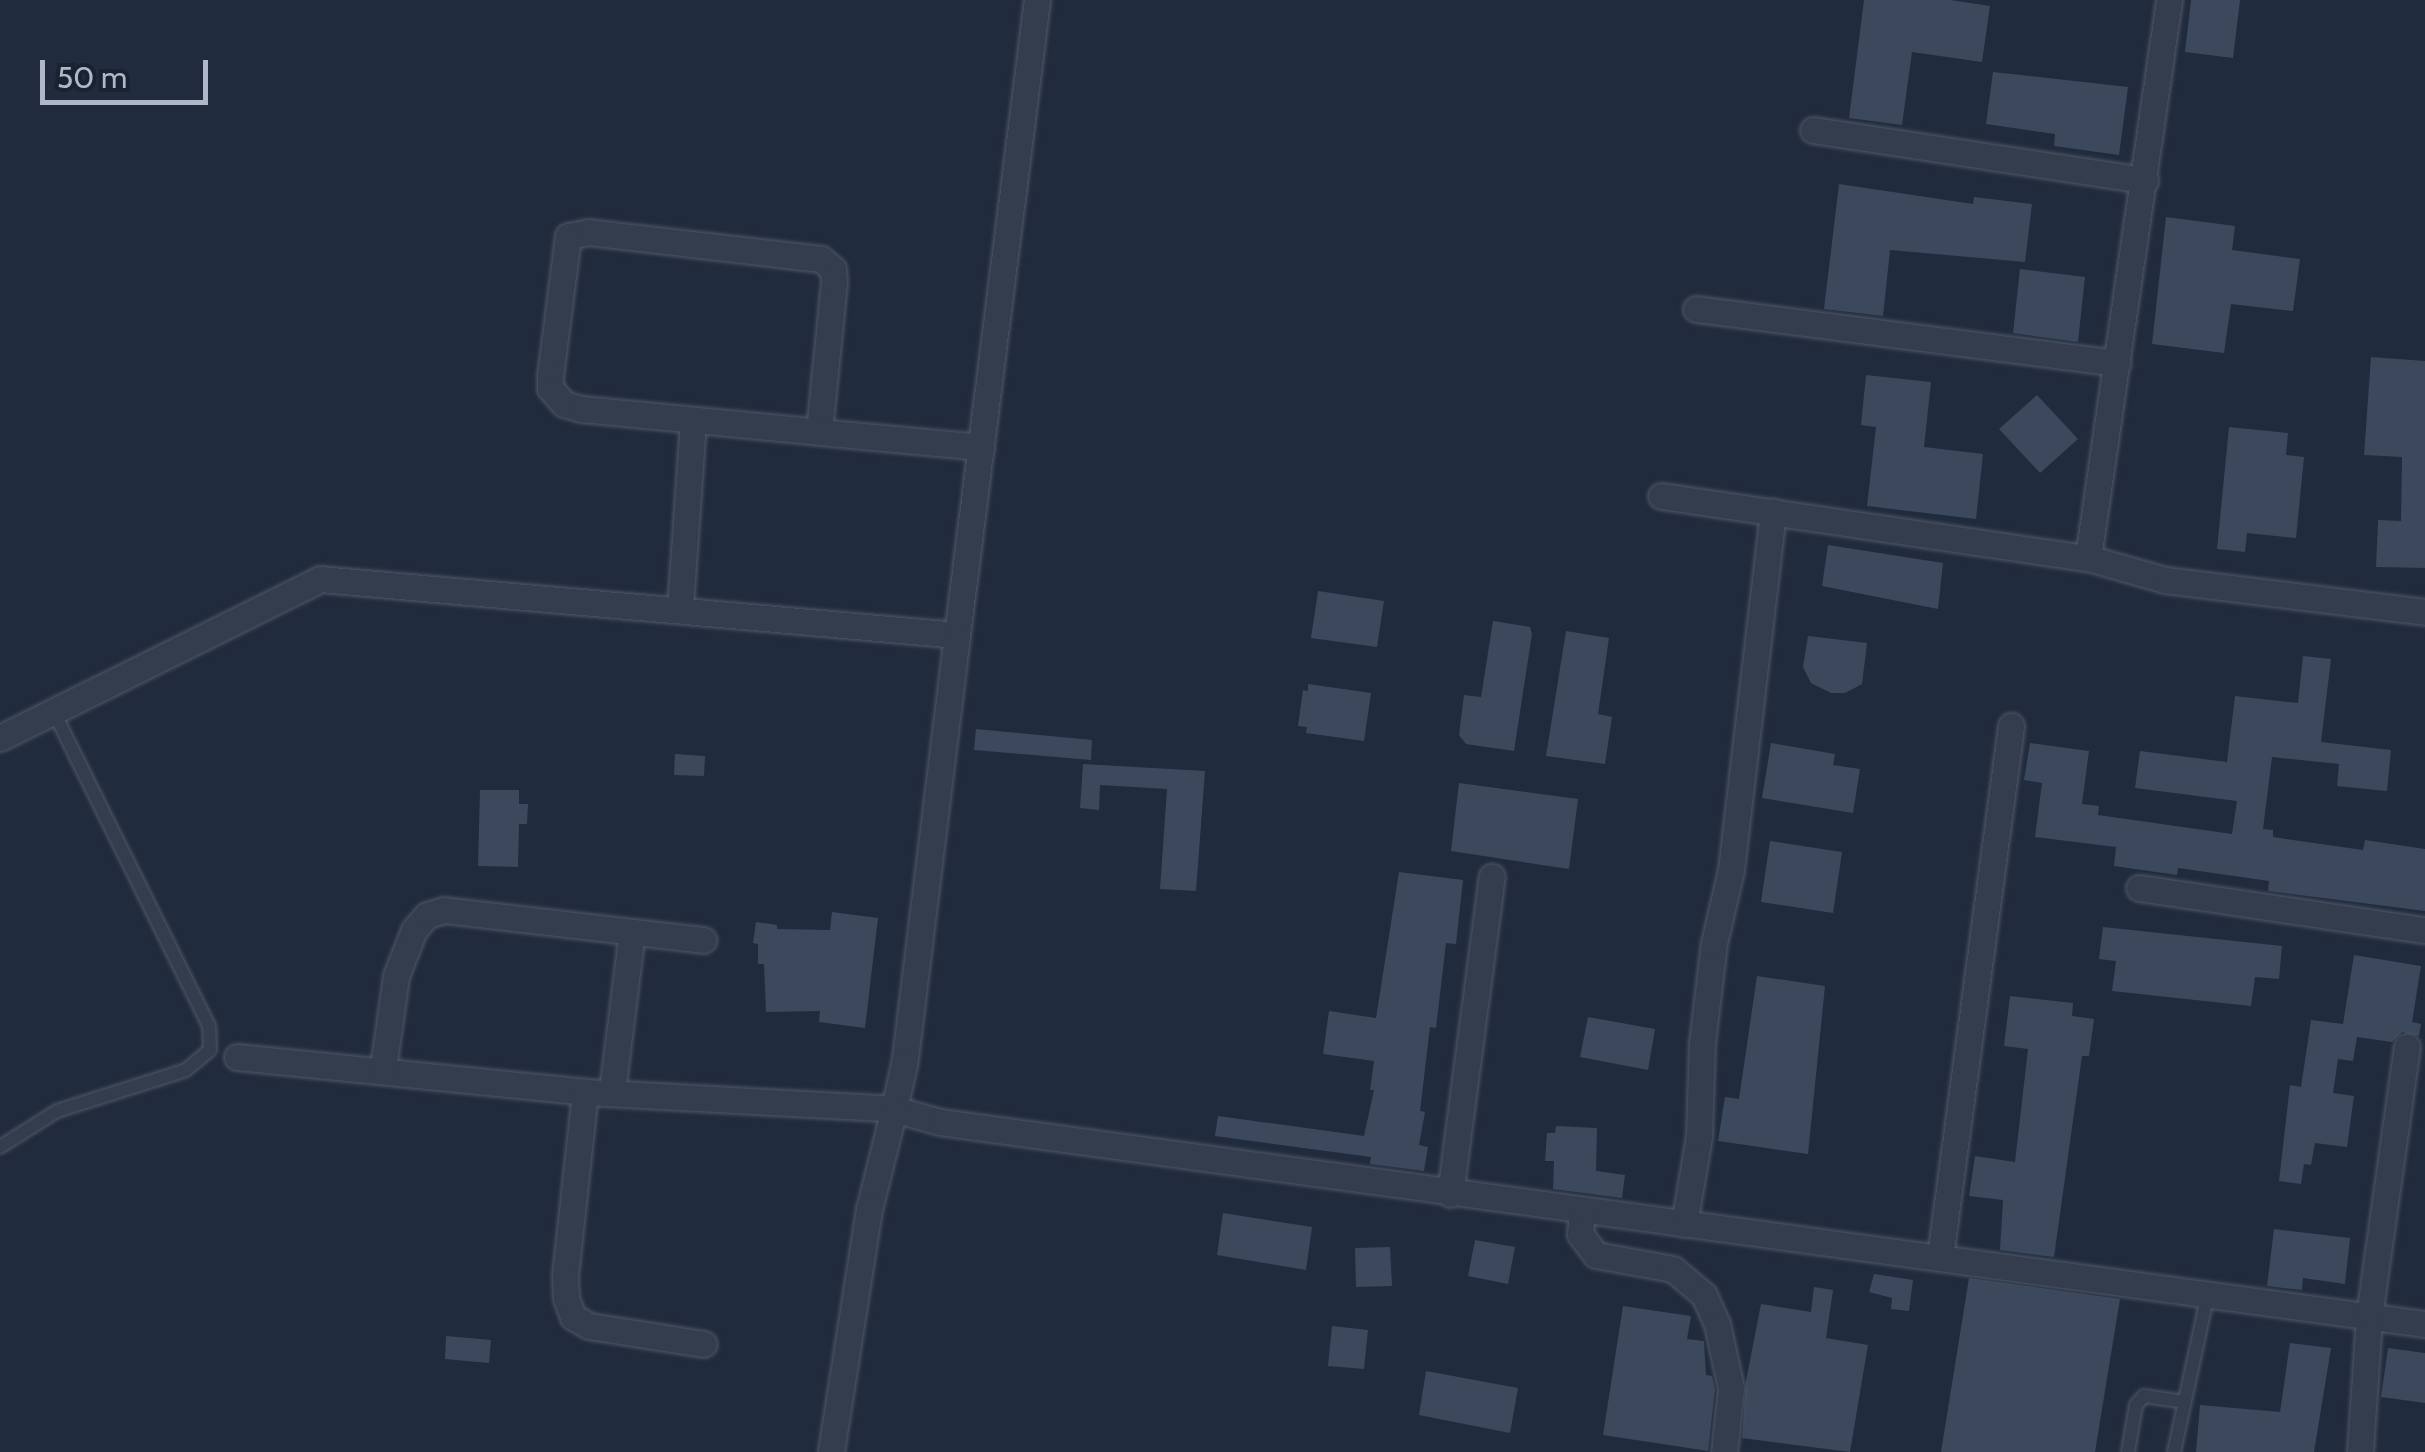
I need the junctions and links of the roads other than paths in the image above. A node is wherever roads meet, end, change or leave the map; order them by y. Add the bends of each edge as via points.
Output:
1 (1037, 0) edge
2 (2169, 0) edge
3 (1813, 130) dead end
4 (2145, 180) junction
5 (1696, 309) dead end
6 (2118, 363) junction
7 (693, 420) junction
8 (818, 432) junction
9 (980, 447) junction
10 (1662, 496) dead end
11 (1773, 511) junction
12 (2088, 558) junction
13 (680, 608) junction
14 (2425, 612) edge
15 (957, 634) junction
16 (54, 711) junction
17 (2011, 726) dead end
18 (0, 738) edge
19 (1492, 877) dead end
20 (2139, 888) dead end
21 (2425, 930) edge
22 (632, 932) junction
23 (703, 940) dead end
24 (2407, 1047) dead end
25 (237, 1058) dead end
26 (384, 1070) junction
27 (584, 1092) junction
28 (612, 1092) junction
29 (894, 1109) junction
30 (0, 1148) edge
31 (1450, 1194) junction
32 (1582, 1212) junction
33 (1684, 1224) junction
34 (1940, 1257) junction
35 (2208, 1294) junction
36 (2369, 1316) junction
37 (2425, 1324) edge
38 (704, 1344) dead end
39 (2185, 1402) junction
40 (831, 1452) edge
41 (1724, 1452) edge
42 (2128, 1452) edge
43 (2174, 1452) edge
44 (2360, 1452) edge

1 - 9 street
2 - 4 street
3 - 4 street
4 - 6 street
5 - 6 street
6 - 12 street
7 - 8 street
7 - 8 street via 582,409 556,397 550,376 568,236 590,232 821,259 833,269 834,281
7 - 13 street
8 - 9 street
9 - 15 street
10 - 11 street
11 - 12 street
11 - 33 street via 1727,896 1714,943 1699,1136
12 - 14 street via 2164,580
13 - 15 street
13 - 16 street via 320,578
15 - 29 street
16 - 18 street
16 - 30 lane via 209,1026 210,1050 186,1070 57,1111
17 - 34 street
19 - 31 street
20 - 21 street
22 - 23 street
22 - 26 street via 444,910 427,916 414,930 396,976
22 - 28 street
24 - 36 street
25 - 26 street
26 - 27 street
27 - 28 street
27 - 38 street via 565,1278 573,1317 590,1326
28 - 29 street
29 - 31 street via 940,1122
29 - 40 street via 869,1209
31 - 32 street
32 - 33 street
32 - 41 street via 1580,1234 1596,1256 1672,1268 1704,1294 1718,1324 1730,1388
33 - 34 street
34 - 35 street
35 - 36 street
35 - 39 lane
36 - 37 street
36 - 44 street
39 - 42 lane via 2144,1396 2136,1405
39 - 43 lane

